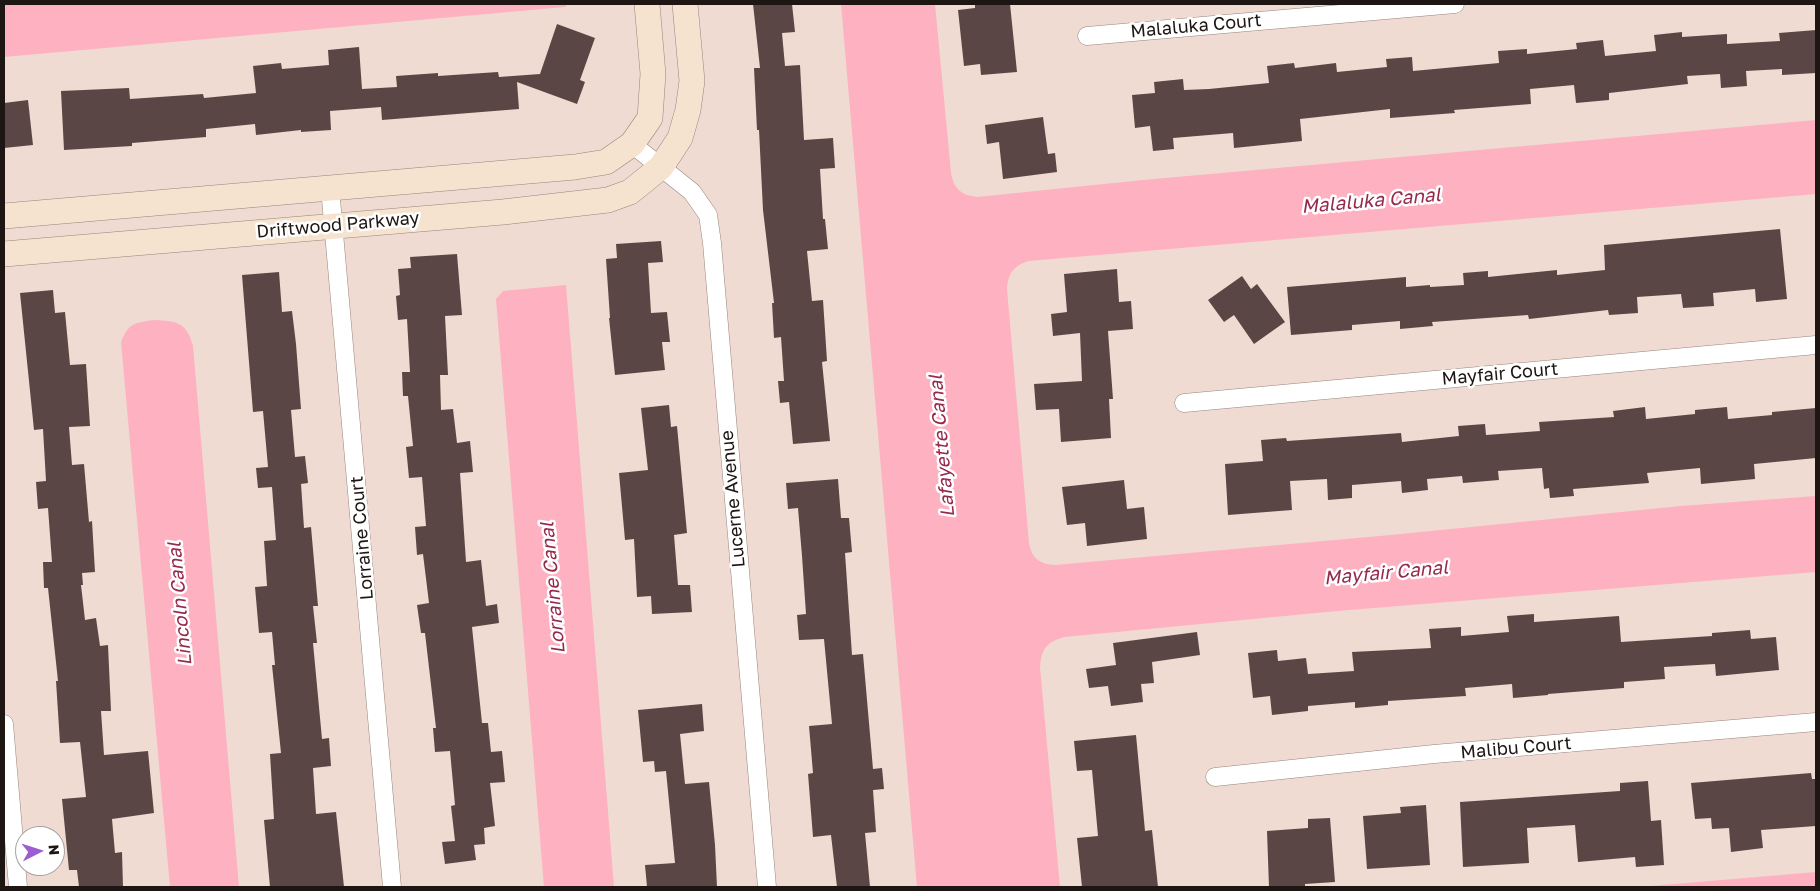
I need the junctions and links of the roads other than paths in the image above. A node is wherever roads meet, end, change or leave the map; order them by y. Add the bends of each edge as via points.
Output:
1 (647, 4) edge
2 (685, 4) edge
3 (1456, 4) edge
4 (1087, 36) dead end
5 (632, 144) junction
6 (662, 167) junction
7 (330, 188) junction
8 (4, 216) edge
9 (334, 225) junction
10 (4, 254) edge
11 (1816, 344) edge
12 (1184, 403) dead end
13 (1816, 722) edge
14 (4, 724) edge
15 (1215, 777) dead end
16 (18, 887) edge
17 (392, 887) edge
18 (767, 887) edge

1 - 5 street via 652,74 650,118
2 - 6 street via 692,81 688,110 680,138
3 - 4 street, Malaluka Court
5 - 6 street, Lucerne Avenue
5 - 7 street via 606,162
6 - 9 street, Driftwood Parkway via 630,192 608,200
6 - 18 street, Lucerne Avenue via 692,192 708,215
7 - 8 street
7 - 9 street, Lorraine Court
9 - 10 street, Driftwood Parkway
9 - 17 street, Lorraine Court
11 - 12 street, Mayfair Court
13 - 15 street, Malibu Court via 1434,754
14 - 16 street

